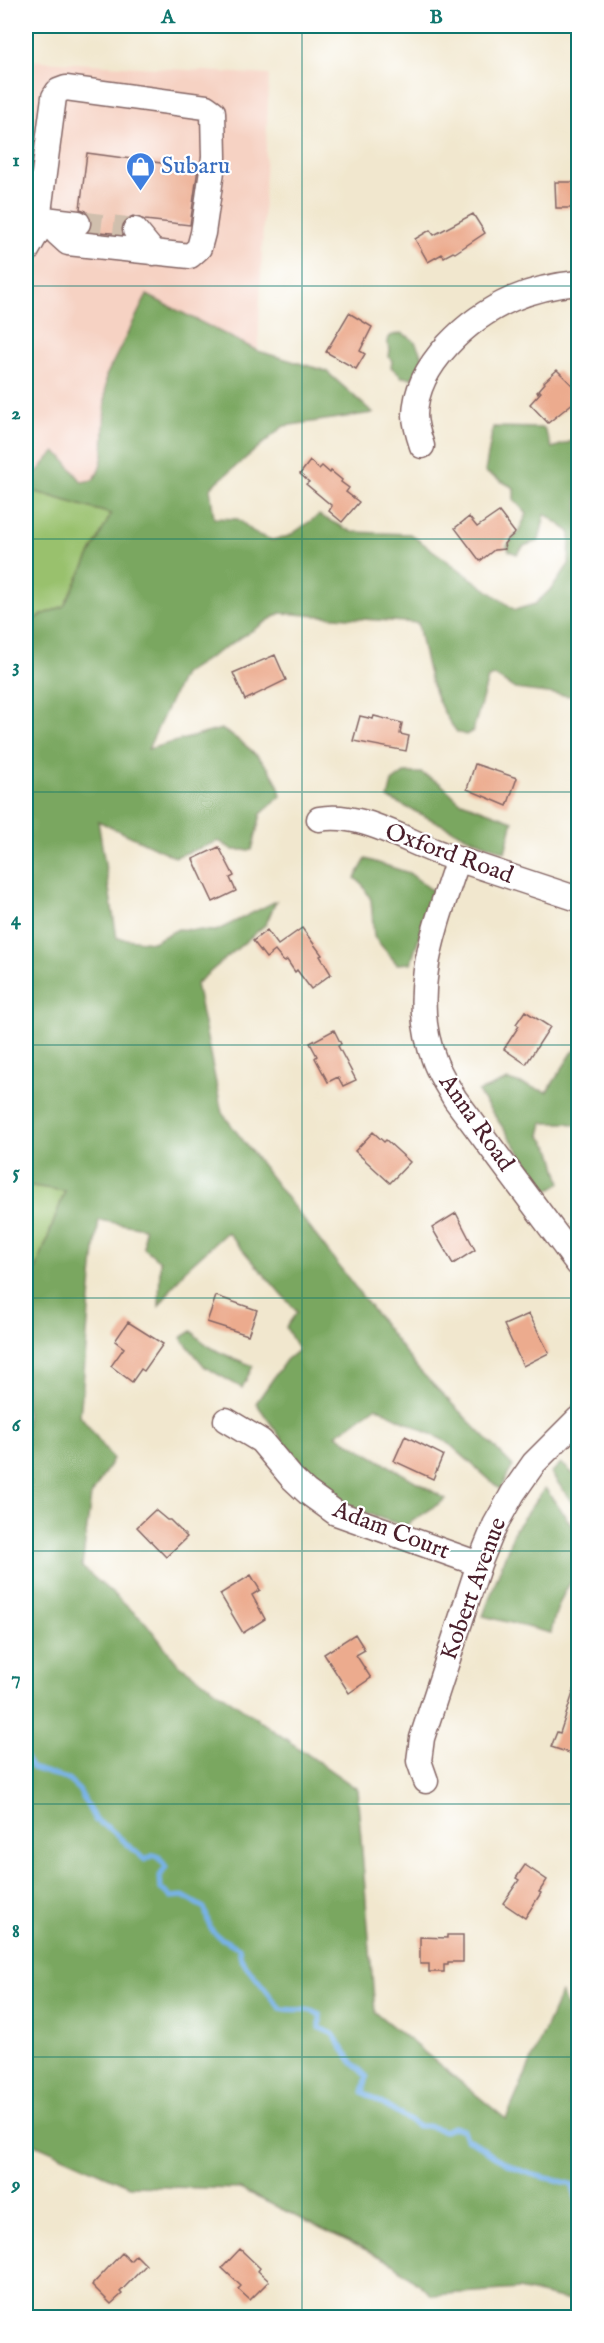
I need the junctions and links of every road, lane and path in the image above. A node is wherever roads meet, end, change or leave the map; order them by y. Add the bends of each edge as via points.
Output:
1 (37, 213) edge
2 (78, 223) tunnel mouth
3 (135, 230) tunnel mouth
4 (26, 252) edge
5 (154, 253) junction
6 (579, 283) edge
7 (422, 446) dead end
8 (319, 819) dead end
9 (458, 859) junction
10 (579, 899) edge
11 (579, 1264) edge
12 (579, 1419) edge
13 (226, 1420) dead end
14 (479, 1564) junction
15 (426, 1781) dead end

1 - 2 street
1 - 4 street
1 - 5 street via 68,243
1 - 5 street via 58,91 66,88 208,108 214,115 214,157 201,245 187,257
3 - 5 street
6 - 7 street via 549,286 511,300 487,312 452,342 430,370 418,397 415,418
8 - 9 street, Oxford Road via 339,816 364,823
9 - 10 street, Oxford Road
9 - 11 street, Anna Road via 424,973 424,1022 432,1054 455,1099
12 - 14 street, Kobert Avenue via 543,1453 517,1487 495,1524
13 - 14 street, Adam Court via 261,1441 292,1478 336,1513
14 - 15 street, Kobert Avenue via 422,1738 419,1761

